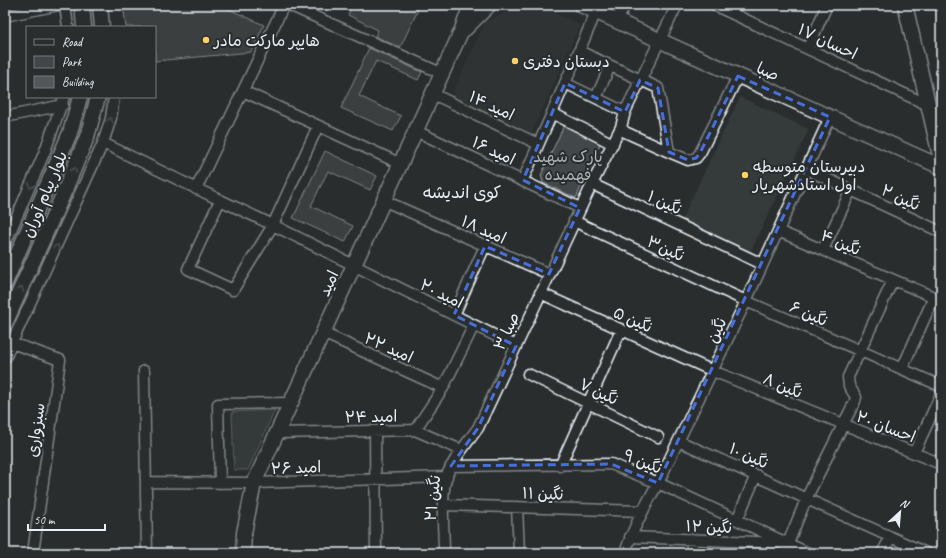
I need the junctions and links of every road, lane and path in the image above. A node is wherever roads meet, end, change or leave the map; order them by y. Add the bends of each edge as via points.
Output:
1 (59, 5) edge
2 (65, 5) edge
3 (82, 5) edge
4 (100, 5) edge
5 (284, 5) edge
6 (289, 5) edge
7 (471, 5) edge
8 (489, 5) edge
9 (581, 5) edge
10 (625, 5) edge
11 (677, 5) edge
12 (827, 5) edge
13 (905, 5) edge
14 (716, 6) dead end
15 (596, 12) junction
16 (5, 16) edge
17 (617, 21) junction
18 (68, 26) edge
19 (84, 26) edge
20 (102, 26) edge
21 (461, 32) junction
22 (659, 40) junction
23 (808, 48) junction
24 (579, 51) junction
25 (610, 66) junction
26 (442, 74) junction
27 (738, 76) junction
28 (640, 80) junction
29 (565, 83) junction
30 (243, 91) junction
31 (433, 94) junction
32 (80, 98) edge
33 (98, 98) edge
34 (114, 98) edge
35 (596, 98) junction
36 (63, 101) edge
37 (928, 105) junction
38 (625, 112) junction
39 (552, 113) junction
40 (5, 117) edge
41 (830, 117) junction
42 (318, 126) junction
43 (621, 127) junction
44 (416, 130) junction
45 (103, 143) junction
46 (538, 144) junction
47 (612, 144) junction
48 (670, 152) junction
49 (941, 160) edge
50 (402, 164) junction
51 (941, 167) edge
52 (806, 169) junction
53 (523, 180) junction
54 (592, 184) junction
55 (196, 188) junction
56 (851, 190) junction
57 (220, 200) junction
58 (385, 201) junction
59 (580, 208) junction
60 (574, 221) junction
61 (273, 224) junction
62 (778, 231) junction
63 (941, 232) edge
64 (5, 244) edge
65 (485, 246) junction
66 (823, 250) junction
67 (762, 264) junction
68 (354, 266) junction
69 (549, 274) junction
70 (893, 280) junction
71 (5, 283) edge
72 (540, 293) junction
73 (938, 299) edge
74 (746, 301) junction
75 (454, 316) junction
76 (5, 324) edge
77 (474, 325) junction
78 (621, 330) junction
79 (323, 333) junction
80 (12, 343) junction
81 (516, 346) junction
82 (860, 351) junction
83 (5, 358) edge
84 (902, 369) junction
85 (144, 371) dead end
86 (713, 372) junction
87 (528, 374) dead end
88 (941, 386) edge
89 (443, 388) junction
90 (941, 394) edge
91 (291, 403) junction
92 (588, 403) junction
93 (842, 426) junction
94 (415, 430) junction
95 (375, 432) junction
96 (277, 433) junction
97 (658, 436) dead end
98 (679, 441) junction
99 (461, 450) junction
100 (914, 453) junction
101 (941, 464) edge
102 (451, 466) junction
103 (560, 466) junction
104 (756, 475) junction
105 (447, 477) junction
106 (376, 480) junction
107 (146, 482) junction
108 (220, 483) junction
109 (254, 483) junction
110 (658, 484) junction
111 (807, 497) junction
112 (444, 505) junction
113 (517, 507) junction
114 (642, 511) junction
115 (737, 520) junction
116 (630, 537) junction
117 (891, 537) junction
118 (692, 541) junction
119 (786, 548) edge
120 (33, 553) edge
121 (147, 553) edge
122 (243, 553) edge
123 (376, 553) edge
124 (444, 553) edge
125 (519, 553) edge
126 (625, 553) edge
127 (692, 553) edge
128 (808, 553) edge
129 (882, 553) edge
130 (926, 553) edge

1 - 16 street
2 - 18 street
3 - 19 main road
4 - 20 main road
5 - 30 street
6 - 26 street
7 - 21 main road, امید
8 - 21 main road
9 - 15 main road, صبا
10 - 17 street
11 - 22 street
12 - 23 street
13 - 37 main road
14 - 23 street, احسان ۱۷
15 - 17 main road, صبا
15 - 24 street
17 - 22 main road, صبا
21 - 26 main road, امید
22 - 27 main road, صبا
22 - 28 street
23 - 37 street, احسان ۱۷
24 - 25 street
24 - 29 street
25 - 28 street
25 - 35 street
26 - 31 main road, امید
27 - 41 main road, صبا
27 - 48 street via 696,158 688,160
28 - 38 street
28 - 48 street via 658,88
29 - 35 street
29 - 39 street
30 - 42 street
30 - 55 street
31 - 44 main road, امید
31 - 46 street, امید ۱۴
32 - 71 main road, بلوار پیام آوران via 70,133
76 -> 33 main road, بلوار پیام آوران via 76,164 87,137
45 -> 34 street
35 - 38 street
36 - 40 street
36 -> 64 street via 45,151
37 - 49 main road
38 - 43 street
39 - 46 street
39 - 47 street
41 - 51 main road, صبا
41 - 52 street, نگین
42 - 50 street
42 - 61 street
43 - 47 street
43 - 48 street via 625,132
44 - 50 main road, امید
44 - 53 street, امید ۱۶
45 - 55 street, امید ۲۰
80 -> 45 street
46 - 53 street
47 - 54 street
50 - 58 main road, امید
52 - 56 street, نگین ۲
52 - 62 street, نگین
53 - 59 street, امید ۱۶
54 - 59 street
54 - 67 street, نگین ۱
55 - 57 street, امید ۲۰
56 - 63 street, نگین ۲
56 - 66 street
57 - 61 street, امید ۲۰
57 - 61 street via 188,269 233,290
58 - 65 street, امید ۱۸
58 - 68 main road, امید
59 - 60 street
60 - 69 street, صبا ۳
60 - 74 street, نگین۳
61 - 68 street, امید ۲۰
62 - 66 street, نگین ۴
62 - 67 street, نگین
65 - 69 street, امید ۱۸
65 - 75 street
66 - 70 street, نگین ۴
67 - 74 street, نگین
68 - 75 street, امید ۲۰
68 - 79 main road, امید
69 - 72 street, صبا ۳
70 - 73 street, نگین ۴
70 - 82 street
72 - 78 street, نگین ۵
72 - 81 street, صبا ۳
73 - 84 street
74 - 82 street, نگین ۶
74 - 86 street, نگین
75 - 77 street, امید ۲۰
77 - 81 street, امید ۲۰
77 - 89 street
78 - 86 street, نگین ۵
78 - 92 street
79 - 89 street, امید ۲۲
79 - 91 main road, امید
80 - 83 street
80 - 120 street, سبزواری via 60,360
81 - 99 street, صبا ۳ via 478,428
82 - 84 street, نگین ۶
82 - 93 street via 847,381 856,397
84 - 88 street, نگین ۶
85 - 107 street
86 - 93 street, نگین ۸
86 - 98 street, نگین
87 - 92 street, نگین ۷
89 - 94 street
90 - 100 street
91 - 96 main road, امید
91 - 108 street via 218,404
92 - 97 street, نگین ۷
92 - 103 street
93 - 100 street, احسان ۲۰
93 - 111 street
94 - 95 street, امید ۲۴
94 - 99 street, امید ۲۴
95 - 96 street, امید ۲۴
95 - 106 street
96 - 109 main road, امید
98 - 104 street, نگین ۱۰
98 - 110 street, نگین
99 - 102 street, نگین ۲۱
100 - 101 street, احسان ۲۰
102 - 103 street, نگین ۹
102 - 105 street, نگین ۲۱
103 - 110 street, نگین ۹ via 611,464
104 - 111 street, نگین ۱۰
104 - 115 street
105 - 106 street, امید ۲۶
105 - 112 street, نگین ۲۱
106 - 109 street, امید ۲۶
106 - 123 street
107 - 108 street, امید ۲۶
107 - 121 street
108 - 109 street, امید ۲۶
109 - 122 main road, امید via 244,533
110 - 114 street, نگین
110 - 115 street, نگین ۹
111 - 117 street, نگین ۱۰
111 - 119 street
112 - 113 street, نگین ۱۱
112 - 124 street, نگین ۲۱
113 - 114 street, نگین ۱۱
113 - 125 street
114 - 116 street, نگین
115 - 119 street, نگین ۹
116 - 118 street, نگین ۱۲
116 - 126 street, نگین
117 - 129 street
117 - 130 street, نگین ۱۰
118 - 119 street, نگین ۱۲
118 - 127 street
119 - 128 street, نگین ۹

